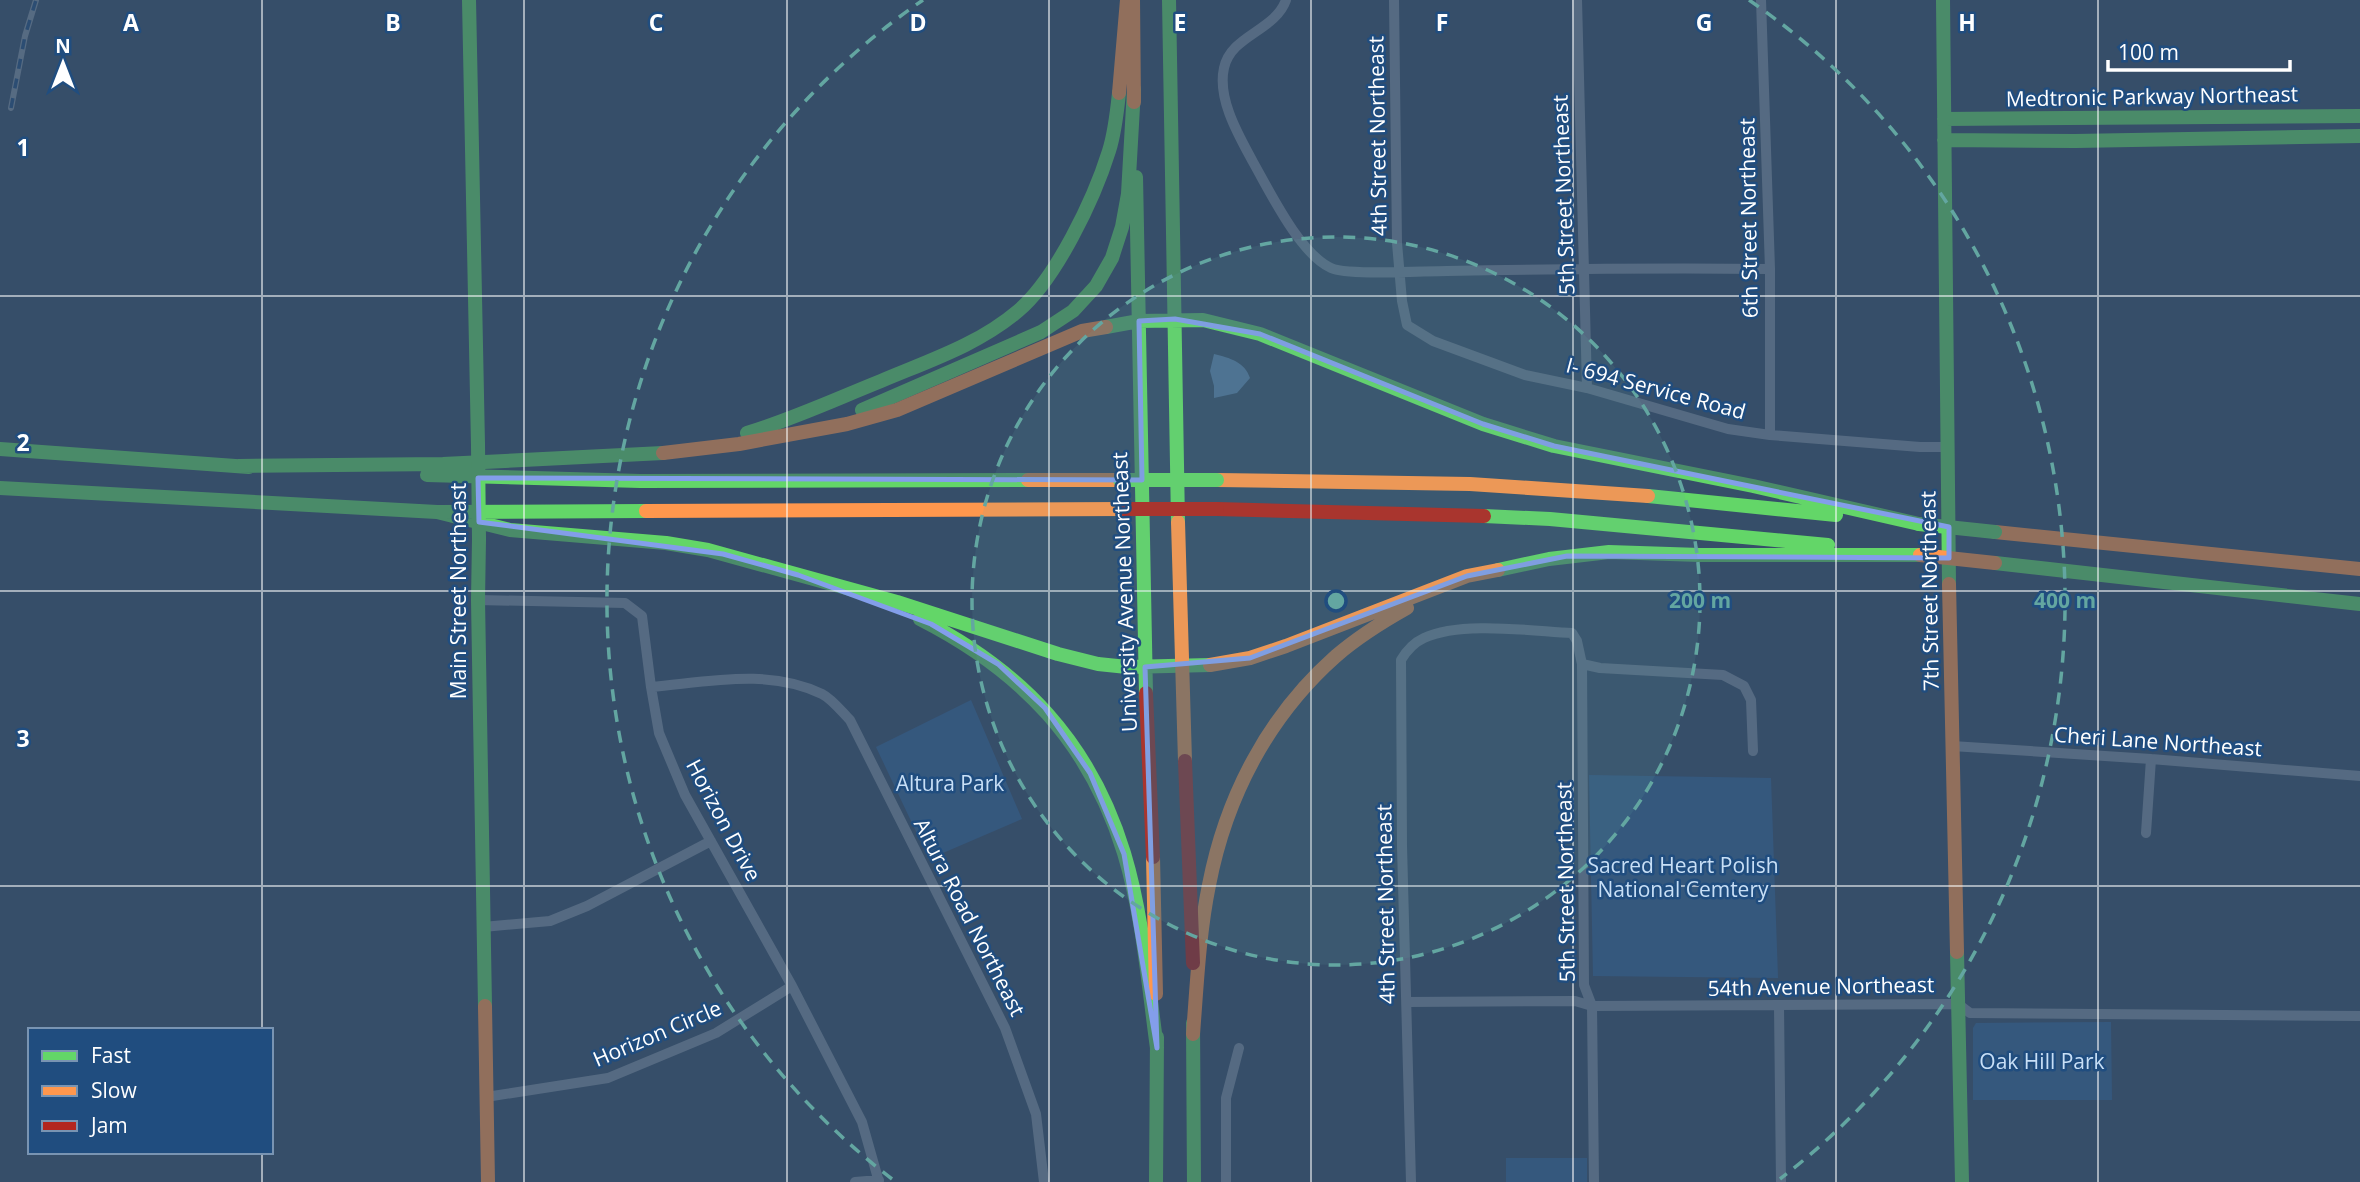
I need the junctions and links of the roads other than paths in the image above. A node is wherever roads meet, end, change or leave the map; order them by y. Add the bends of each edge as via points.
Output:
1 (469, 0) edge
2 (1127, 0) edge
3 (1133, 0) edge
4 (1169, 0) edge
5 (1286, 0) edge
6 (1394, 0) edge
7 (1577, 0) edge
8 (1762, 0) edge
9 (1943, 0) edge
10 (1134, 89) junction
11 (2360, 116) edge
12 (2132, 118) junction
13 (1944, 119) junction
14 (2360, 136) edge
15 (1944, 139) junction
16 (2132, 140) junction
17 (1584, 268) junction
18 (1770, 269) junction
19 (1401, 272) junction
20 (1175, 318) junction
21 (1139, 321) junction
22 (1407, 325) joint
23 (1587, 388) junction
24 (1770, 435) junction
25 (784, 437) junction
26 (1947, 447) junction
27 (0, 449) edge
28 (659, 454) junction
29 (239, 466) junction
30 (0, 488) edge
31 (436, 512) junction
32 (1919, 524) junction
33 (1920, 555) junction
34 (1504, 566) junction
35 (2360, 569) edge
36 (798, 575) junction
37 (478, 600) junction
38 (2360, 604) edge
39 (1582, 664) junction
40 (1181, 666) junction
41 (1146, 667) junction
42 (651, 687) junction
43 (1952, 746) junction
44 (1753, 751) dead end
45 (2151, 759) junction
46 (2360, 776) edge
47 (2146, 832) dead end
48 (711, 841) junction
49 (484, 928) junction
50 (792, 986) junction
51 (1407, 1002) junction
52 (1958, 1004) junction
53 (1592, 1006) junction
54 (1779, 1006) junction
55 (2360, 1016) edge
56 (1193, 1034) junction
57 (1157, 1048) junction
58 (1239, 1048) dead end
59 (486, 1097) junction
60 (879, 1181) edge
61 (488, 1182) edge
62 (855, 1182) edge
63 (1044, 1182) edge
64 (1156, 1182) edge
65 (1194, 1182) edge
66 (1226, 1182) edge
67 (1411, 1182) edge
68 (1594, 1182) edge
69 (1781, 1182) edge
70 (1962, 1182) edge

1 - 37 main road, Main Street Northeast, bridge
2 - 28 main road via 1114,133 1105,163 1055,265 1022,309 970,344 792,418
3 - 10 main road, University Avenue Northeast
4 - 20 main road
5 - 19 street via 1280,13 1241,42 1224,66 1223,91 1235,126 1278,206 1314,256 1339,271
6 - 19 street, 4th Street Northeast
7 - 17 street, 5th Street Northeast
8 - 18 street, 6th Street Northeast
9 - 13 main road, 7th Street Northeast
10 - 21 main road, University Avenue Northeast
10 - 25 main road via 1124,226 1111,262 1085,301 1041,332 858,412
11 - 12 main road, Medtronic Parkway Northeast
12 - 13 main road, Medtronic Parkway Northeast
12 - 16 main road
13 - 15 main road, 7th Street Northeast
14 - 16 main road, Medtronic Parkway Northeast
15 - 16 main road, Medtronic Parkway Northeast
15 - 26 main road, 7th Street Northeast
17 - 18 street
17 - 19 street
17 - 23 street, 5th Street Northeast
18 - 24 street, 6th Street Northeast
19 - 22 street, 4th Street Northeast
20 - 21 main road
20 - 32 main road via 1260,334 1483,424 1554,446
20 - 40 main road
21 - 25 main road via 1072,335 897,410
21 - 41 main road, University Avenue Northeast
22 - 23 street, I- 694 Service Road via 1433,341 1525,375
23 - 24 street, I- 694 Service Road via 1728,429
24 - 26 street, I- 694 Service Road
25 - 28 main road
26 - 43 main road, 7th Street Northeast
27 - 29 main road
28 - 29 main road via 504,463
29 - 32 main road, bridge via 640,481 1419,482 1559,489
30 - 31 main road
31 - 33 main road, bridge via 1217,509 1422,513 1572,521
31 - 36 main road via 510,530 691,547
32 - 35 main road, bridge
33 - 34 main road via 1609,552
33 - 38 main road, bridge
34 - 40 main road via 1449,582 1268,652 1221,664
34 - 56 main road via 1444,589 1370,629 1320,669 1270,728 1235,796 1212,867
36 - 41 main road via 1082,661
36 - 57 main road via 942,629 1007,672 1052,718 1094,780 1124,854
37 - 42 street, Horizon Drive via 625,603 642,616
37 - 49 main road, Main Street Northeast
39 - 44 street via 1723,675 1744,686 1751,701
39 - 51 street, 4th Street Northeast via 1572,633 1492,629 1426,637 1408,648 1401,660
39 - 53 street, 5th Street Northeast via 1584,985
40 - 41 main road
40 - 56 main road
41 - 57 main road, University Avenue Northeast
42 - 48 street, Horizon Drive via 659,733
42 - 63 street, Altura Road Northeast via 753,677 789,682 825,695 850,720 1005,1028 1036,1114
43 - 45 street, Cheri Lane Northeast
43 - 52 main road, 7th Street Northeast
45 - 46 street, Cheri Lane Northeast
45 - 47 street
48 - 49 street via 550,921
48 - 50 street, Horizon Drive
49 - 59 main road, Main Street Northeast
50 - 59 street, Horizon Circle via 716,1033 608,1078
50 - 60 street, Horizon Drive via 862,1122
51 - 53 street, 54th Avenue Northeast via 1575,1001
51 - 67 street, 4th Street Northeast
52 - 54 street, 54th Avenue Northeast
52 - 55 street, 54th Avenue Northeast via 1970,1013
52 - 70 main road, 7th Street Northeast
53 - 54 street, 54th Avenue Northeast
53 - 68 street, 5th Street Northeast
54 - 69 street
56 - 65 main road
57 - 64 main road, University Avenue Northeast
58 - 66 street via 1226,1098
59 - 61 main road, Main Street Northeast
60 - 62 street

